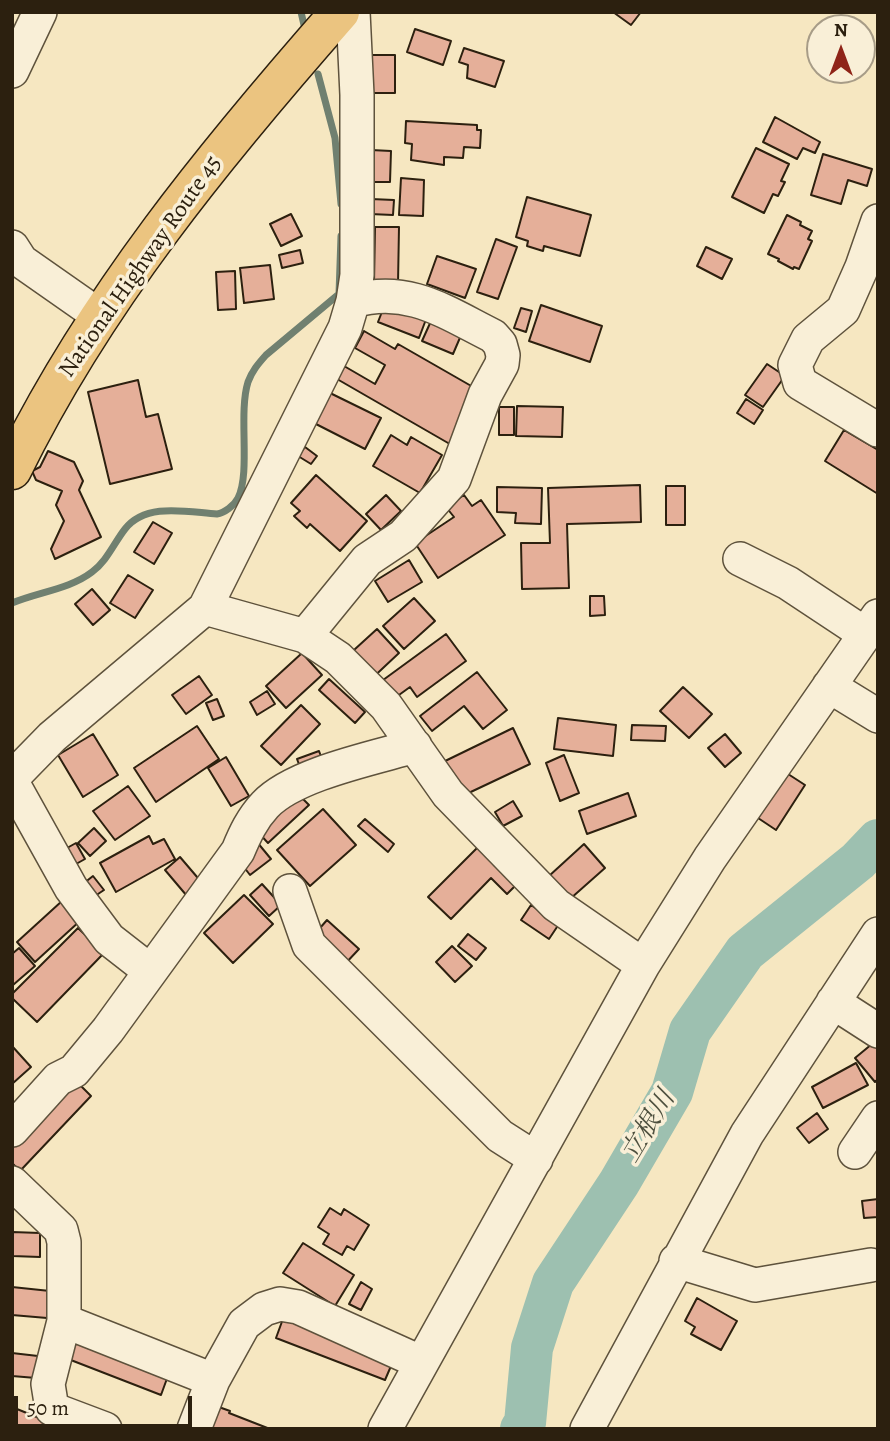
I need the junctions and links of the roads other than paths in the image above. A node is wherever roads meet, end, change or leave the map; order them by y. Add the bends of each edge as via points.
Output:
1 (40, 12) edge
2 (340, 12) edge
3 (353, 12) edge
4 (12, 71) edge
5 (878, 221) edge
6 (12, 247) edge
7 (353, 301) junction
8 (102, 317) junction
9 (878, 430) edge
10 (12, 470) edge
11 (740, 558) dead end
12 (205, 608) junction
13 (871, 625) edge
14 (305, 636) junction
15 (829, 686) junction
16 (868, 710) edge
17 (415, 746) junction
18 (12, 780) edge
19 (290, 891) dead end
20 (878, 934) edge
21 (643, 965) junction
22 (150, 971) junction
23 (833, 1002) junction
24 (878, 1031) edge
25 (878, 1118) edge
26 (12, 1130) edge
27 (855, 1152) dead end
28 (536, 1159) junction
29 (12, 1183) edge
30 (677, 1261) junction
31 (871, 1265) dead end
32 (64, 1321) junction
33 (420, 1362) junction
34 (213, 1380) junction
35 (105, 1429) edge
36 (194, 1429) edge
37 (385, 1429) edge
38 (587, 1429) edge

1 - 4 street
2 - 8 highway, National Highway Route 45 via 216,157
3 - 7 street via 357,261
5 - 9 street via 843,310 808,339 794,366 800,383
6 - 8 street via 21,261
7 - 12 street via 328,364
7 - 14 street via 373,295 420,300 492,336 500,344 502,363 454,479 404,536 368,561
8 - 10 highway, National Highway Route 45
11 - 13 street
12 - 14 street
12 - 18 street via 52,737
13 - 15 street
14 - 17 street via 338,658 386,706
15 - 16 street
15 - 21 street via 710,858
17 - 21 street via 449,794 556,905
17 - 22 street via 297,782 266,804 250,824 238,851
18 - 22 street via 71,888 109,939
19 - 28 street via 309,945 500,1136
20 - 23 street
21 - 28 street
22 - 26 street via 74,1071 58,1079
23 - 24 street
23 - 30 street via 747,1134
25 - 27 street
28 - 33 street
29 - 32 street via 61,1230
30 - 31 street via 755,1285
30 - 38 street
32 - 34 street
32 - 35 street via 48,1384 52,1409
33 - 34 street via 298,1307 280,1304 244,1324
33 - 37 street
34 - 36 street

